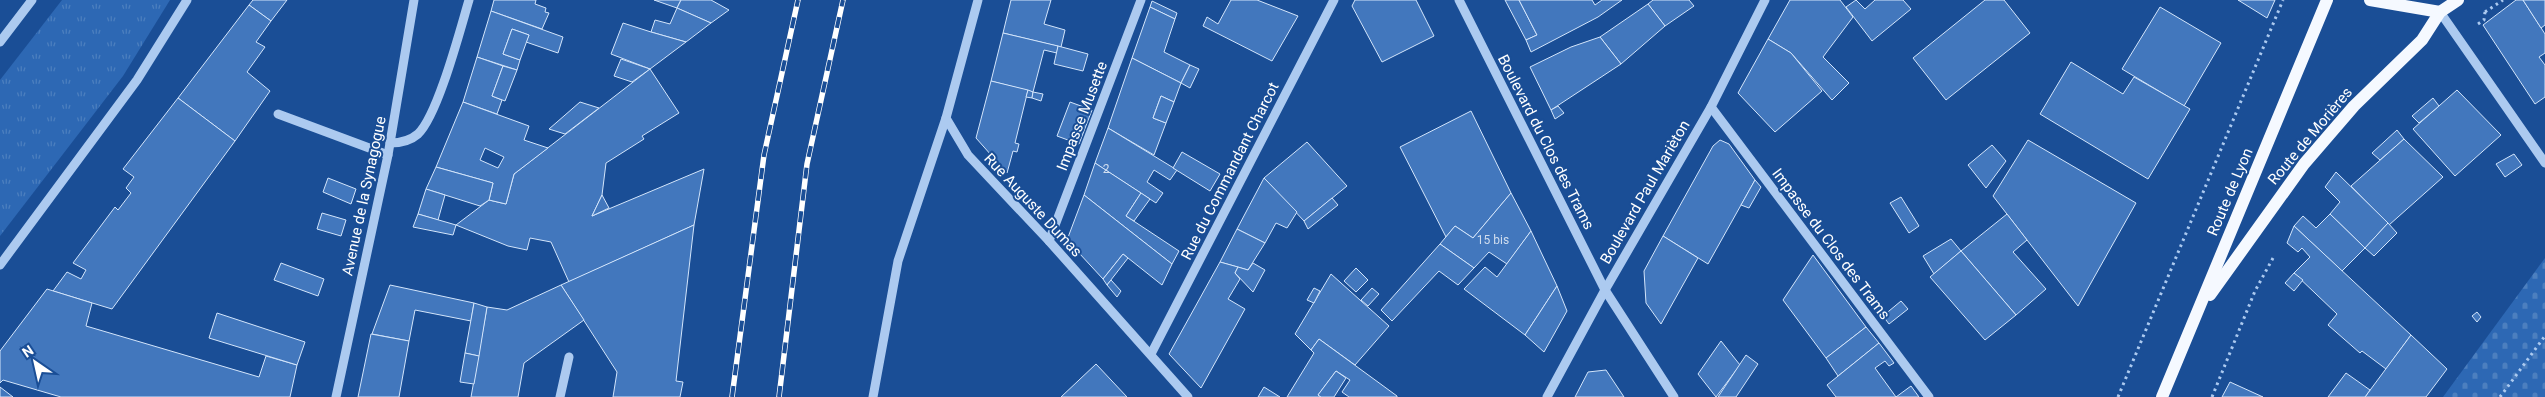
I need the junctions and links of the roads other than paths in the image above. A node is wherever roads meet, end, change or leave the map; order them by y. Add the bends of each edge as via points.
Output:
1 (32, 0) edge
2 (188, 0) edge
3 (414, 0) edge
4 (469, 0) edge
5 (978, 0) edge
6 (1141, 0) edge
7 (1334, 0) edge
8 (1459, 0) edge
9 (1765, 0) edge
10 (2328, 0) edge
11 (2370, 0) edge
12 (2458, 0) edge
13 (2440, 12) junction
14 (0, 42) edge
15 (1711, 107) junction
16 (278, 114) dead end
17 (946, 118) junction
18 (390, 143) junction
19 (388, 155) junction
20 (2545, 162) edge
21 (1049, 242) junction
22 (0, 265) edge
23 (1605, 290) junction
24 (2197, 313) junction
25 (1151, 354) junction
26 (570, 357) dead end
27 (336, 397) edge
28 (560, 397) edge
29 (873, 397) edge
30 (1188, 397) edge
31 (1547, 397) edge
32 (1674, 397) edge
33 (1929, 397) edge
34 (2162, 397) edge

1 - 14 street
2 - 22 street via 137,80
3 - 18 street, Avenue de la Synagogue
4 - 18 street via 433,112 418,134 403,143
5 - 17 street
6 - 21 street, Impasse Musette
7 - 25 street, Rue du Commandant Charcot
8 - 23 street, Boulevard du Clos des Trams
9 - 15 street, Boulevard Paul Marièton
10 - 24 main road, Route de Lyon
11 - 13 main road
12 - 13 main road, Route de Morières
13 - 20 street
13 - 24 main road, Route de Morières via 2422,40 2354,106 2304,164
15 - 23 street, Boulevard Paul Marièton
15 - 33 street, Impasse du Clos des Trams
16 - 19 street
17 - 21 street, Rue Auguste Dumas via 968,155
17 - 29 street via 898,261
18 - 19 street, Avenue de la Synagogue
19 - 27 street, Avenue de la Synagogue
21 - 25 street, Rue Auguste Dumas
23 - 31 street, Boulevard Paul Marièton
23 - 32 street, Boulevard du Clos des Trams
24 - 34 main road, Route de Lyon
25 - 30 street, Rue Auguste Dumas
26 - 28 street

